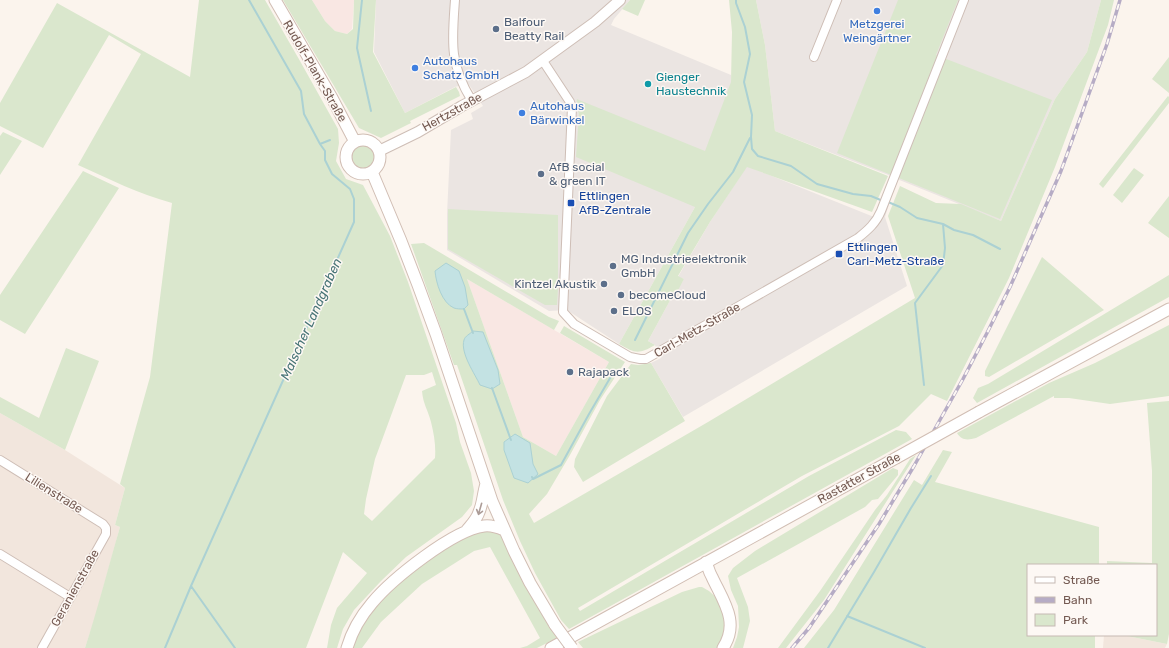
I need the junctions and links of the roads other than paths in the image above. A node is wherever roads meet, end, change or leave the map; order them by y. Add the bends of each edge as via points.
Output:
1 (275, 0) edge
2 (455, 0) edge
3 (620, 0) edge
4 (964, 0) edge
5 (836, 1) edge
6 (814, 57) dead end
7 (543, 61) junction
8 (472, 101) junction
9 (356, 142) junction
10 (379, 151) junction
11 (372, 172) junction
12 (1169, 308) edge
13 (0, 460) edge
14 (486, 484) junction
15 (106, 528) joint
16 (467, 530) junction
17 (504, 530) junction
18 (0, 554) edge
19 (706, 562) junction
20 (70, 597) junction
21 (42, 648) edge
22 (347, 648) edge
23 (551, 648) edge
24 (572, 648) edge
25 (722, 648) edge

1 - 9 main road, Rudolf-Plank-Straße
2 - 8 street via 452,39 454,62 461,82
3 - 7 street, Hertzstraße
4 - 7 street, Carl-Metz-Straße via 875,223 858,238 650,357 640,360 630,357 574,324 563,312 572,107
5 - 6 street
7 - 8 street, Hertzstraße
8 - 10 street, Hertzstraße
9 - 10 main road via 367,140
9 - 11 main road via 348,149 348,165 356,172
10 - 11 main road via 380,160
11 - 14 main road via 418,285
12 - 19 main road, Rastatter Straße, bridge
13 - 15 street, Lilienstraße
14 -> 16 main road via 479,514
14 - 17 main road
15 - 20 street, Geranienstraße via 106,534
16 - 17 main road via 486,526
16 - 22 main road via 413,565 386,589 358,622
17 - 24 main road, bridge via 530,583
18 - 20 street
19 - 23 main road, Rastatter Straße
19 - 25 main road via 729,614 730,629
20 - 21 street, Geranienstraße

